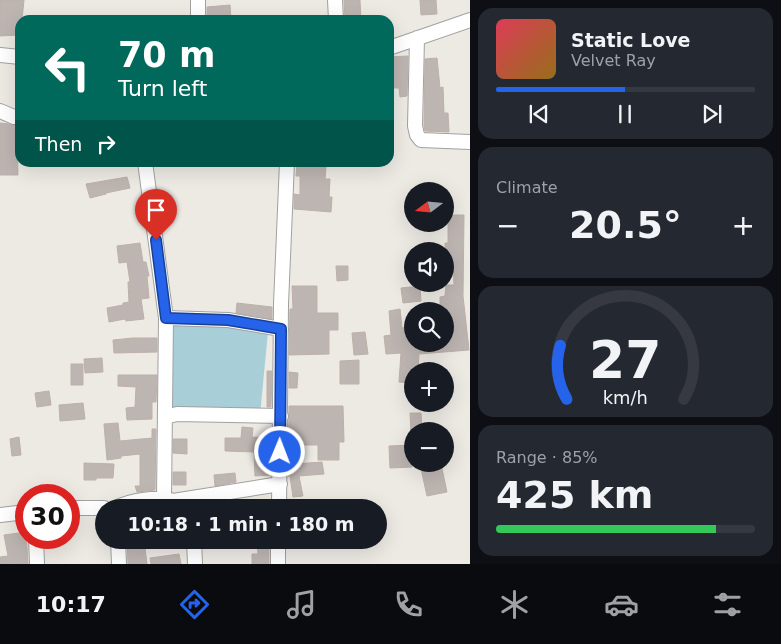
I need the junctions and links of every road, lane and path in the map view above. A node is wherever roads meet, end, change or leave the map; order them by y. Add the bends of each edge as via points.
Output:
1 (198, 0) edge
2 (335, 0) edge
3 (198, 15) edge
4 (336, 15) edge
5 (470, 20) edge
6 (417, 38) junction
7 (394, 46) edge
8 (0, 55) edge
9 (15, 56) edge
10 (0, 111) edge
11 (14, 117) dead end
12 (470, 142) edge
13 (146, 167) edge
14 (287, 167) edge
15 (166, 318) junction
16 (281, 329) junction
17 (281, 416) junction
18 (165, 417) junction
19 (280, 484) junction
20 (164, 498) joint
21 (157, 499) edge
22 (211, 499) edge
23 (279, 499) edge
24 (80, 508) edge
25 (95, 508) edge
26 (15, 513) edge
27 (0, 515) edge
28 (37, 549) edge
29 (118, 549) edge
30 (195, 549) edge
31 (278, 549) edge
32 (38, 564) edge
33 (119, 564) edge
34 (196, 564) edge
35 (278, 564) edge

1 - 3 street
2 - 4 street
5 - 6 street
6 - 7 street
6 - 12 street via 417,135 422,140
8 - 9 street
10 - 11 street
13 - 15 street
14 - 16 street
15 - 16 street via 228,320
15 - 18 street
16 - 17 street
17 - 18 street via 178,414
17 - 19 street
18 - 20 street
19 - 22 street
19 - 23 street
20 - 21 street
24 - 25 street
26 - 27 street
28 - 32 street
29 - 33 street
30 - 34 street
31 - 35 street

